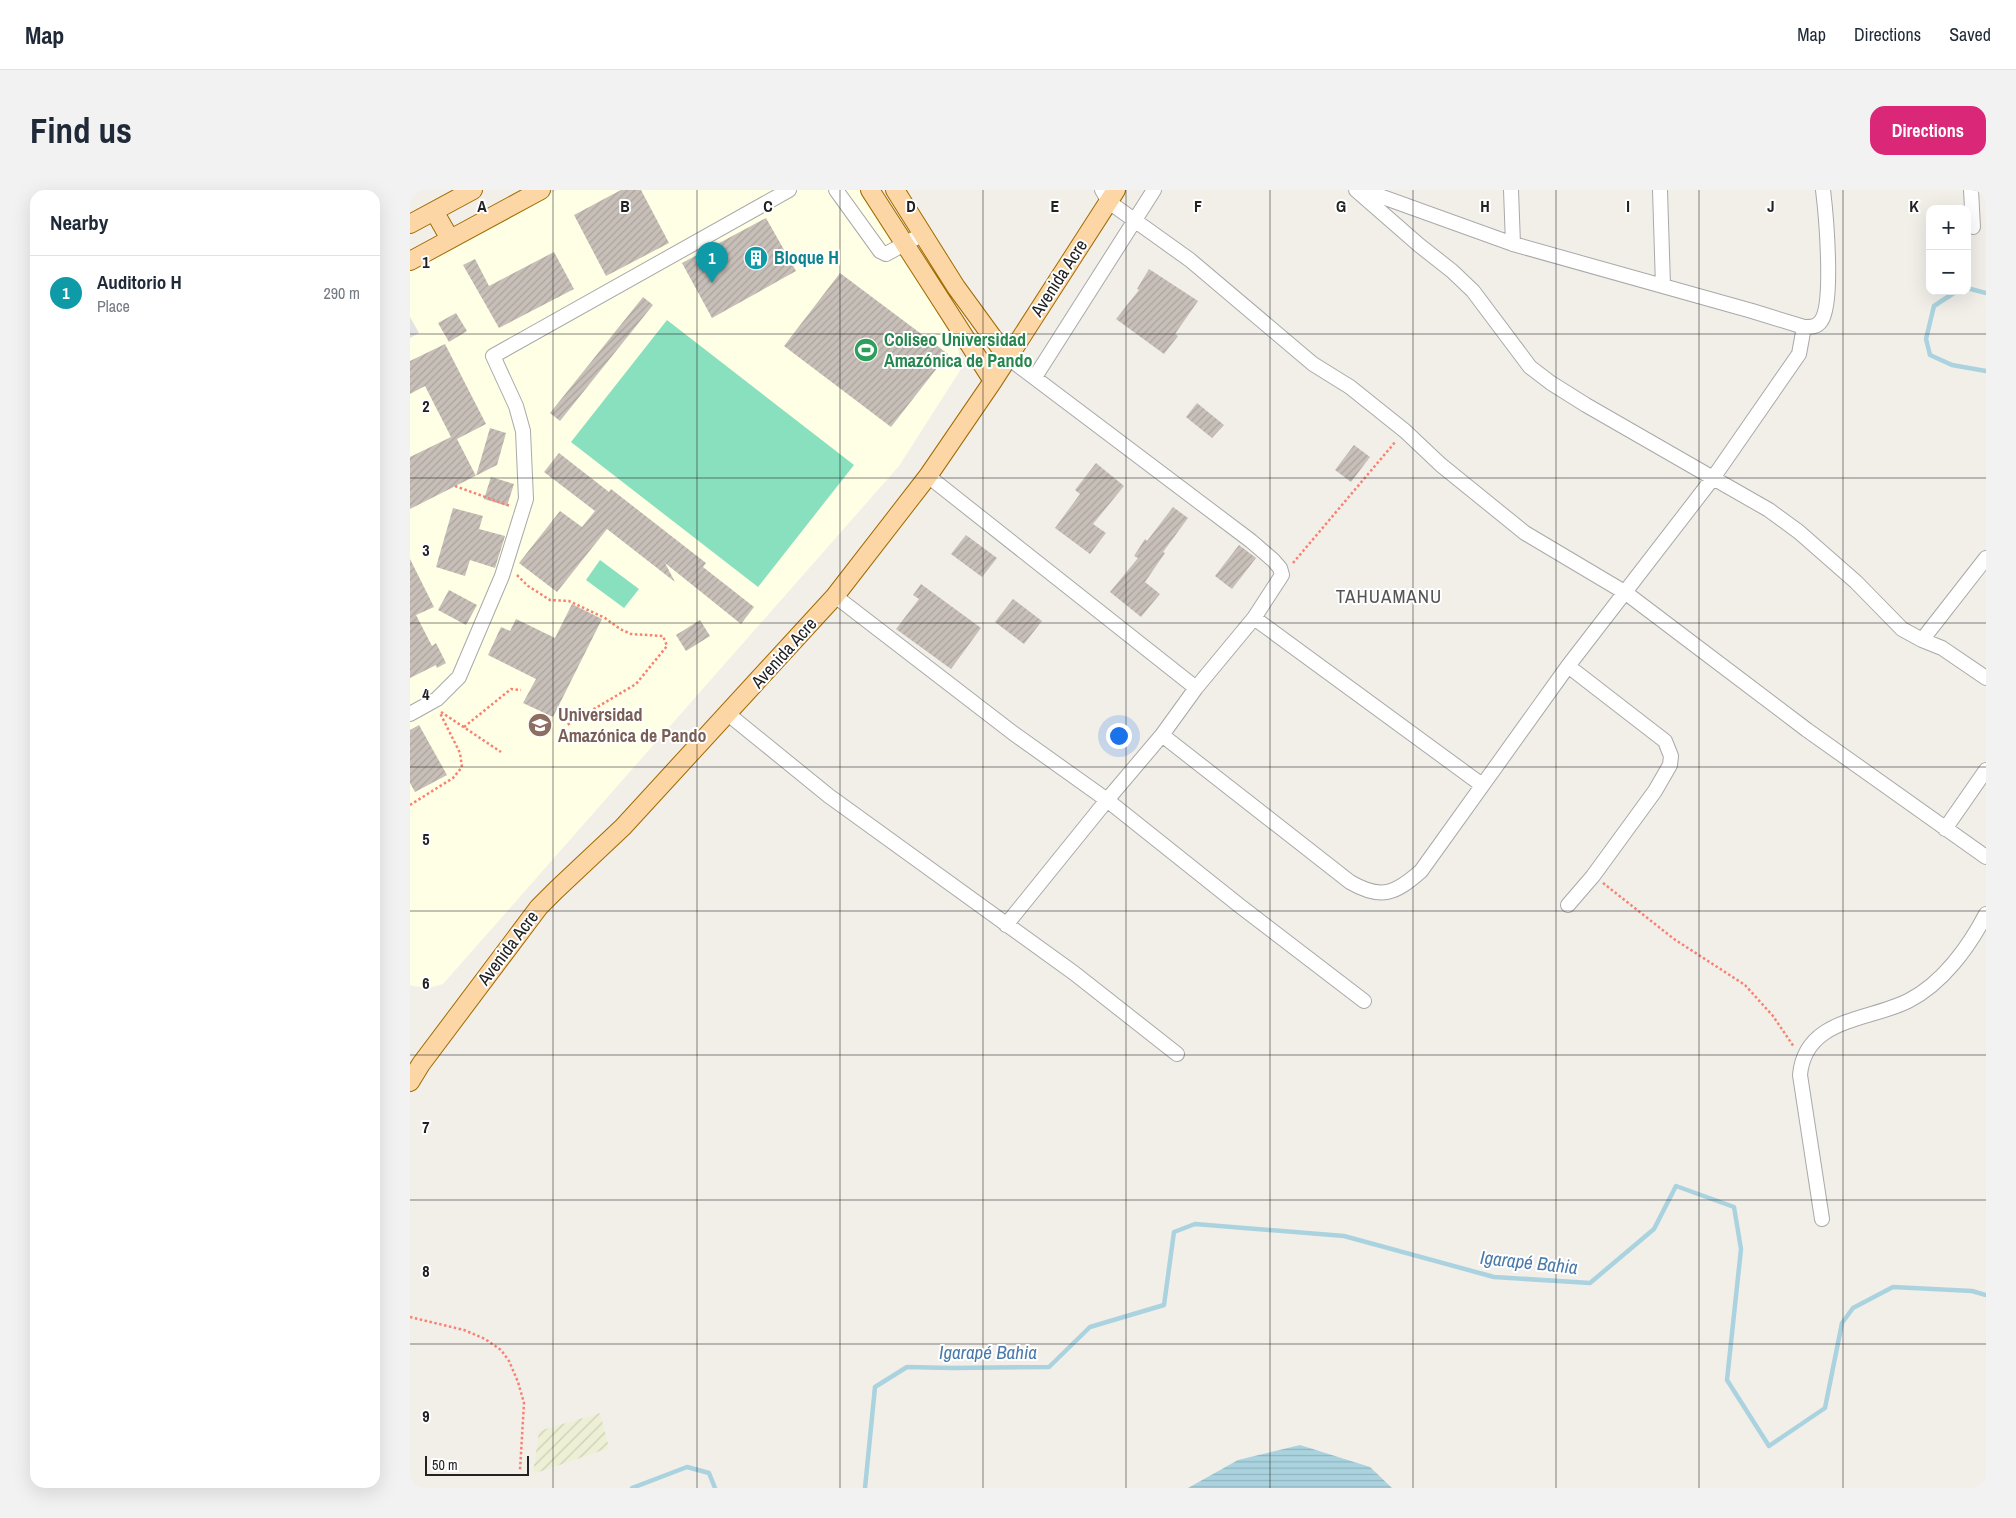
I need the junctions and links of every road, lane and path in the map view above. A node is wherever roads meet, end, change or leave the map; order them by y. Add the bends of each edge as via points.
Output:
1 (541, 190) edge
2 (789, 190) edge
3 (836, 190) edge
4 (870, 190) edge
5 (895, 190) edge
6 (1154, 190) edge
7 (1356, 190) edge
8 (1364, 190) edge
9 (1511, 190) edge
10 (1660, 190) edge
11 (1823, 190) edge
12 (1971, 190) edge
13 (462, 193) edge
14 (1109, 194) edge
15 (434, 211) junction
16 (1135, 220) junction
17 (410, 224) edge
18 (1972, 226) dead end
19 (923, 234) junction
20 (450, 239) junction
21 (904, 244) junction
22 (1513, 244) junction
23 (410, 262) edge
24 (1663, 286) junction
25 (1804, 328) junction
26 (1007, 357) junction
27 (1035, 378) junction
28 (993, 381) junction
29 (1405, 431) junction
30 (928, 476) junction
31 (1712, 478) junction
32 (455, 486) dead end
33 (522, 511) junction
34 (1986, 558) edge
35 (506, 563) junction
36 (1282, 575) junction
37 (1626, 593) junction
38 (835, 596) junction
39 (1254, 618) junction
40 (1922, 640) junction
41 (1568, 666) junction
42 (1986, 678) edge
43 (1196, 688) junction
44 (521, 690) dead end
45 (438, 705) junction
46 (410, 714) edge
47 (728, 714) junction
48 (567, 725) dead end
49 (464, 727) junction
50 (1162, 735) junction
51 (501, 752) dead end
52 (1986, 770) edge
53 (1482, 785) junction
54 (1107, 800) junction
55 (410, 805) edge
56 (1944, 829) junction
57 (1986, 858) edge
58 (1594, 876) junction
59 (1568, 905) dead end
60 (1986, 914) edge
61 (1006, 925) junction
62 (1364, 1001) dead end
63 (1177, 1054) dead end
64 (1801, 1060) junction
65 (410, 1082) edge
66 (1822, 1219) dead end
67 (410, 1317) edge
68 (520, 1470) dead end

1 - 20 main road
2 - 33 street via 493,356 516,406 523,431 526,499
3 - 21 street via 880,251 886,254
4 - 21 main road
5 - 19 main road
6 - 16 street
7 - 31 street via 1473,291 1530,367 1586,405
8 - 22 street
9 - 22 street
10 - 24 street
11 - 25 street via 1827,231 1824,316 1812,328
12 - 18 street
13 - 15 main road
14 - 16 street
14 - 26 main road, Avenida Acre
15 - 17 main road
15 - 20 main road
16 - 27 street
16 - 29 street via 1190,260 1312,364 1350,387
19 - 21 street
19 - 26 main road via 956,287
20 - 23 main road
21 - 28 main road
22 - 24 street
24 - 25 street
25 - 31 street via 1799,354
26 - 27 street
26 - 28 main road, Avenida Acre
27 - 36 street via 1251,541 1273,560
28 - 30 main road, Avenida Acre
29 - 36 path
29 - 37 street via 1441,466 1525,533
30 - 38 main road, Avenida Acre
30 - 43 street
31 - 37 street
31 - 40 street via 1769,510 1799,532 1856,582 1902,629
32 - 33 path
33 - 35 street
34 - 40 street
35 - 45 street via 459,677
35 - 48 path via 528,586 550,600 568,601 631,634 663,636 667,646 636,684
36 - 39 street
37 - 41 street
37 - 56 street
38 - 47 main road, Avenida Acre
38 - 54 street via 1013,733
39 - 43 street
39 - 53 street
40 - 42 street via 1942,648
41 - 53 street
41 - 58 street via 1664,741 1671,756 1670,765 1655,791
43 - 50 street
44 - 49 path via 511,689
45 - 46 street
45 - 49 path
45 - 55 path via 460,753 462,767 453,778
47 - 61 street via 828,796
47 - 65 main road, Avenida Acre via 623,827 539,907
49 - 51 path
50 - 53 street via 1344,878 1374,893 1395,891 1421,871
50 - 54 street
52 - 56 street
54 - 61 street
54 - 62 street
56 - 57 street
58 - 59 street
58 - 64 path via 1674,939 1745,985 1773,1016
60 - 64 street via 1967,946 1931,985 1909,1001 1830,1028 1810,1044
61 - 63 street via 1074,973
64 - 66 street via 1800,1075
67 - 68 path via 464,1330 493,1344 509,1361 524,1402

